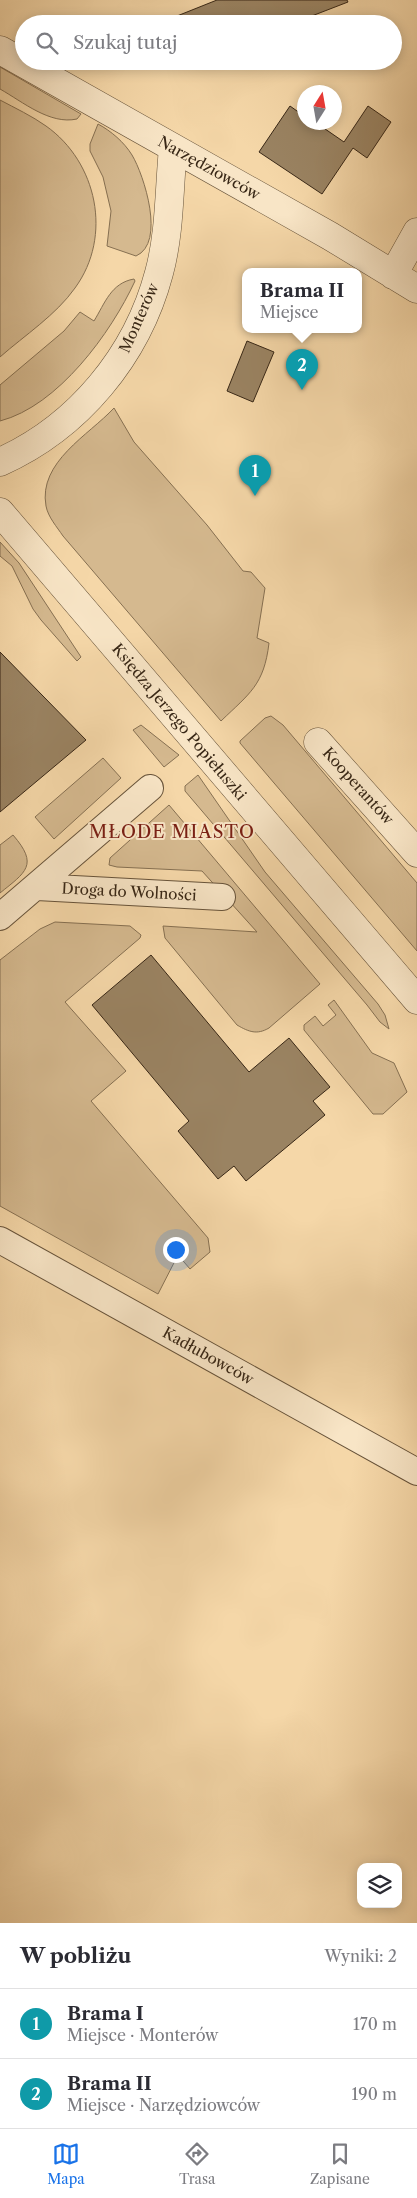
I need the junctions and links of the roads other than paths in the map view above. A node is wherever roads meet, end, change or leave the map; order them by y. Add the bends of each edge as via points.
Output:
1 (0, 50) edge
2 (15, 58) edge
3 (35, 70) edge
4 (173, 148) junction
5 (417, 232) edge
6 (393, 275) junction
7 (417, 289) edge
8 (0, 462) edge
9 (0, 512) edge
10 (318, 742) dead end
11 (150, 788) dead end
12 (417, 853) edge
13 (37, 887) junction
14 (222, 897) dead end
15 (0, 917) edge
16 (417, 1000) edge
17 (0, 1240) edge
18 (417, 1472) edge

1 - 2 street, Narzędziowców
3 - 4 street, Narzędziowców
4 - 6 street, Narzędziowców
4 - 8 street, Monterów via 164,252 142,320 128,349 94,394 70,418 42,439
5 - 6 street
6 - 7 street, Narzędziowców
9 - 16 street, Księdza Jerzego Popiełuszki
10 - 12 street, Kooperantów
11 - 13 street, Droga do Wolności
13 - 14 street, Droga do Wolności
13 - 15 street, Droga do Wolności
17 - 18 street, Kadłubowców

